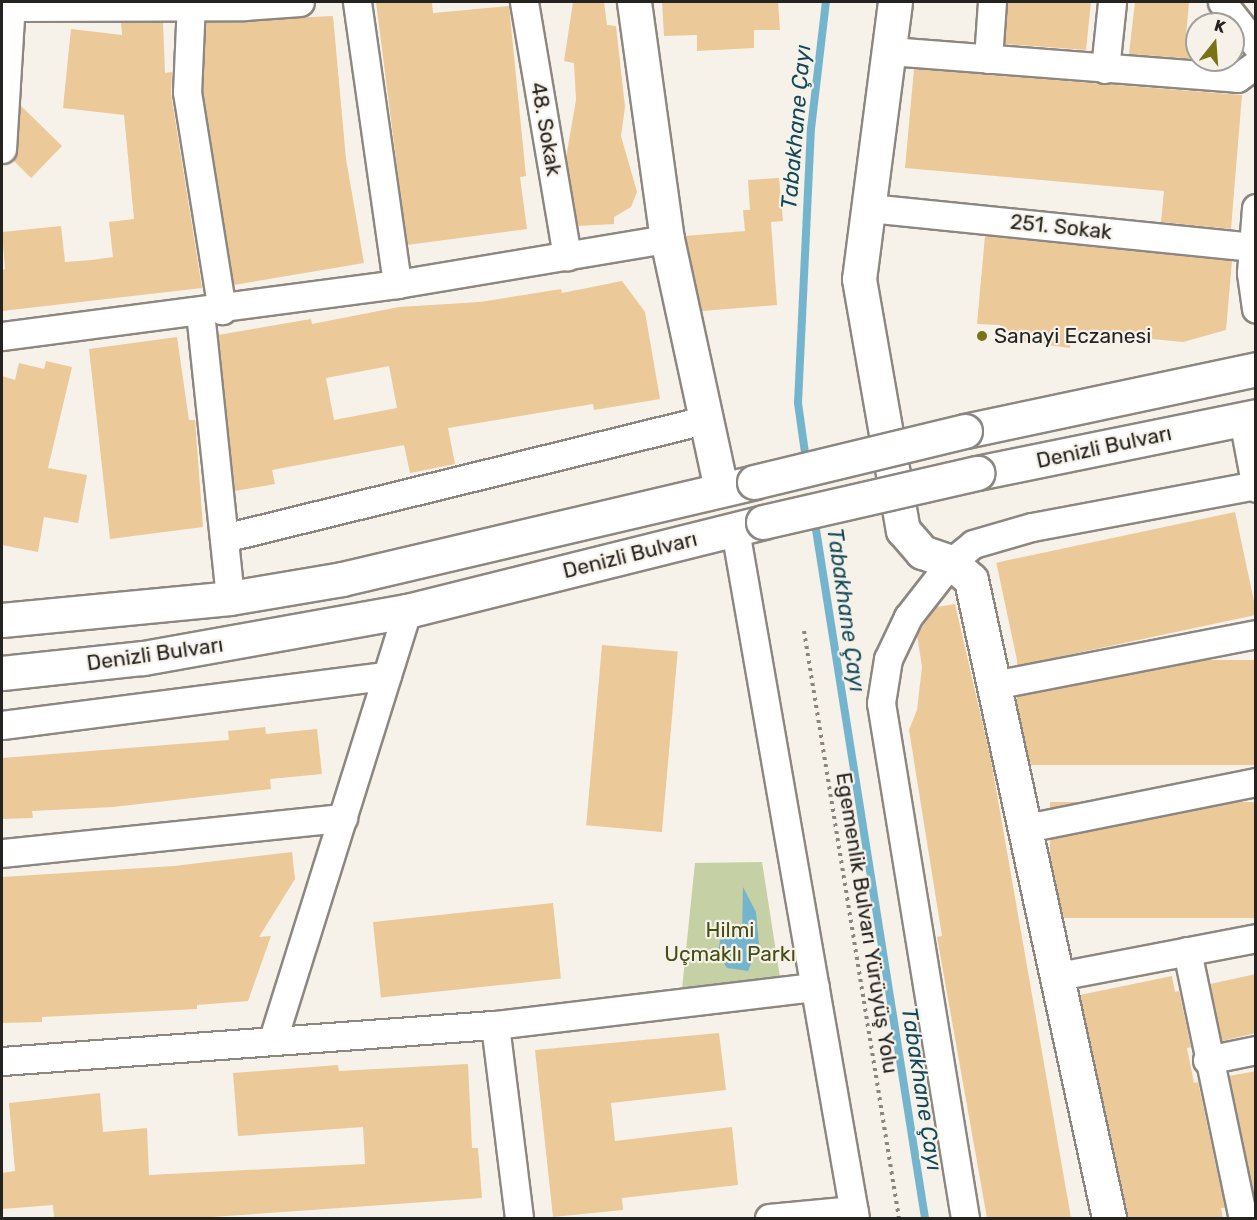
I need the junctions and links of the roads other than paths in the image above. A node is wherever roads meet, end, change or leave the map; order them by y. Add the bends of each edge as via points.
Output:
1 (191, 2) edge
2 (300, 2) edge
3 (357, 2) edge
4 (524, 2) edge
5 (634, 2) edge
6 (895, 2) edge
7 (992, 2) edge
8 (1112, 2) edge
9 (1222, 2) edge
10 (11, 4) edge
11 (1256, 45) edge
12 (890, 51) junction
13 (988, 58) junction
14 (1256, 64) edge
15 (1105, 69) junction
16 (2, 149) edge
17 (869, 208) junction
18 (1256, 208) edge
19 (667, 239) junction
20 (1253, 247) junction
21 (567, 256) junction
22 (397, 284) junction
23 (1256, 309) edge
24 (211, 311) junction
25 (2, 336) edge
26 (1256, 369) edge
27 (1249, 417) edge
28 (704, 420) junction
29 (1255, 486) edge
30 (721, 489) junction
31 (749, 526) junction
32 (224, 538) junction
33 (951, 562) junction
34 (230, 598) junction
35 (407, 611) junction
36 (2, 620) edge
37 (1256, 634) edge
38 (2, 673) edge
39 (387, 676) junction
40 (994, 685) junction
41 (2, 725) edge
42 (1256, 782) edge
43 (343, 818) junction
44 (1026, 828) junction
45 (2, 853) edge
46 (1256, 938) edge
47 (1187, 951) junction
48 (1059, 976) junction
49 (815, 987) junction
50 (495, 1025) junction
51 (273, 1040) junction
52 (1256, 1050) edge
53 (1207, 1060) junction
54 (2, 1061) edge
55 (854, 1214) edge
56 (519, 1218) edge
57 (769, 1218) edge
58 (965, 1218) edge
59 (1109, 1218) edge
60 (1243, 1218) edge

1 - 2 street via 244,6
1 - 10 street
1 - 24 street via 187,92
3 - 22 street
4 - 21 street, 48. Sokak
5 - 19 main road
6 - 12 main road
7 - 13 street
8 - 15 street
9 - 11 street
10 - 16 street
12 - 13 street
12 - 17 main road
13 - 15 street
14 - 15 street via 1237,78
17 - 20 street, 251. Sokak
17 - 33 main road via 859,279 903,530 922,552
18 - 20 street
19 - 21 street
19 - 28 main road
20 - 23 street
21 - 22 street
22 - 24 street
24 - 25 street
24 - 32 street
26 - 30 main road, Denizli Bulvarı, bridge
27 - 29 street
27 - 31 main road, Denizli Bulvarı, bridge via 977,473
28 - 30 main road
28 - 32 street
29 - 33 street via 1032,527 973,544
30 - 34 main road, Denizli Bulvarı via 342,579
31 - 35 main road, Denizli Bulvarı
31 - 49 street
32 - 34 street
33 - 40 main road via 971,580
33 - 58 street via 908,617 888,659 881,703
34 - 36 main road, Denizli Bulvarı
35 - 38 main road, Denizli Bulvarı via 143,658
35 - 39 street
37 - 40 street
39 - 41 street
39 - 43 street
40 - 44 main road
42 - 44 street
43 - 45 street
43 - 51 street
44 - 48 main road
46 - 47 street
47 - 48 street
47 - 53 street
48 - 59 main road
49 - 50 street
49 - 55 street
50 - 51 street
50 - 56 street
51 - 54 street
52 - 53 street
53 - 60 street
55 - 57 street

